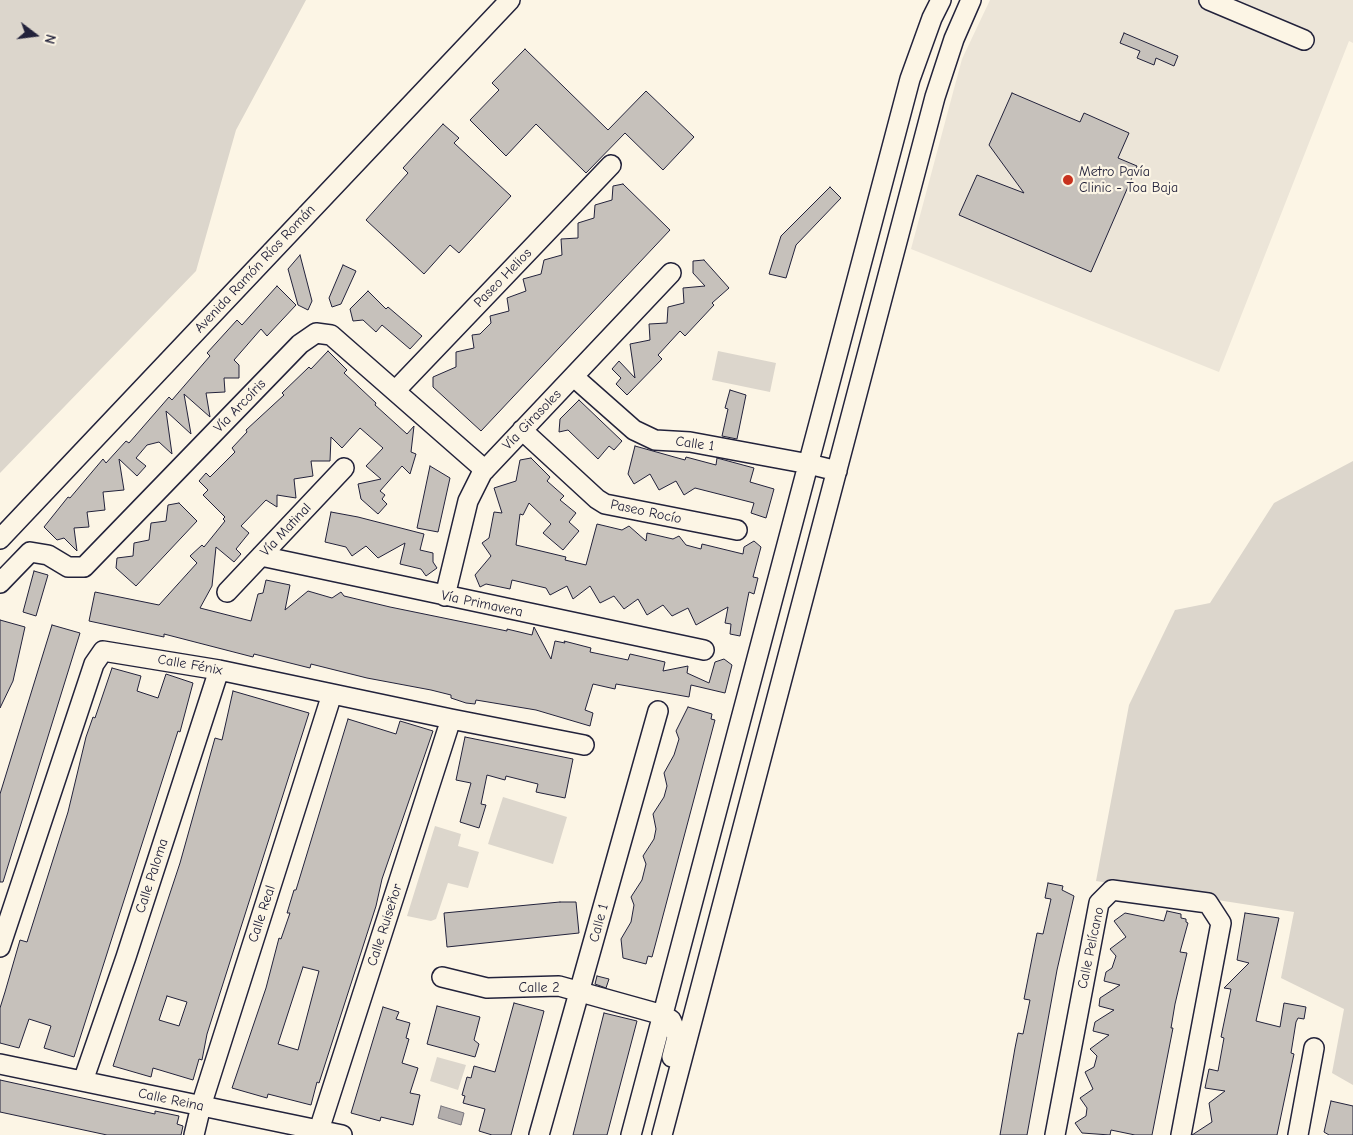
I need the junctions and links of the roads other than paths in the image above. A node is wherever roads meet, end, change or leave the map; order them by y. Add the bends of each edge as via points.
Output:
1 (510, 0) edge
2 (941, 0) edge
3 (971, 0) edge
4 (1210, 0) edge
5 (1304, 40) dead end
6 (611, 165) dead end
7 (671, 273) dead end
8 (574, 377) junction
9 (395, 392) junction
10 (522, 430) junction
11 (809, 464) junction
12 (344, 468) dead end
13 (484, 470) junction
14 (837, 471) junction
15 (737, 530) dead end
16 (0, 539) edge
17 (261, 556) junction
18 (0, 583) edge
19 (227, 592) dead end
20 (445, 596) junction
21 (704, 650) dead end
22 (219, 670) junction
23 (332, 694) junction
24 (658, 711) dead end
25 (450, 719) junction
26 (584, 745) dead end
27 (715, 933) junction
28 (0, 947) edge
29 (442, 977) dead end
30 (580, 992) junction
31 (662, 1015) junction
32 (1314, 1048) dead end
33 (0, 1064) edge
34 (82, 1081) junction
35 (201, 1106) junction
36 (319, 1130) junction
37 (662, 1133) edge
38 (194, 1135) edge
39 (342, 1135) edge
40 (538, 1135) edge
41 (631, 1135) edge
42 (1055, 1135) edge
43 (1181, 1135) edge
44 (1298, 1135) edge

1 - 16 street, Avenida Ramón Ríos Román
2 - 11 street via 910,80
3 - 14 street via 935,97
4 - 5 street
6 - 9 street, Paseo Helios
7 - 8 street, Vía Girasoles
8 - 10 street, Vía Girasoles
8 - 11 street, Calle 1 via 634,430 655,440 690,442
9 - 13 street, Vía Arcoíris
9 - 18 street, Vía Arcoíris via 331,335 316,333 309,336 84,567 68,566 48,555 30,552
10 - 13 street, Vía Girasoles
10 - 15 street, Paseo Rocío via 605,504
11 - 14 street, Calle 1
11 - 31 street
12 - 17 street, Vía Matinal
13 - 20 street, Vía Girasoles via 468,501
14 - 27 street
17 - 19 street, Vía Matinal
17 - 20 street, Vía Primavera
20 - 21 street, Vía Primavera
22 - 23 street, Calle Fénix
22 - 28 street, Calle Fénix via 103,651 94,664
22 - 34 street, Calle Paloma via 129,948
23 - 25 street, Calle Fénix
23 - 35 street, Calle Real
24 - 30 street, Calle 1
25 - 26 street, Calle Fénix
25 - 36 street, Calle Ruiseñor
27 - 31 street via 704,948 688,1002 680,1011
27 - 37 street
29 - 30 street, Calle 2 via 487,988 559,986
30 - 31 street, Calle 2
30 - 40 street, Calle 1
31 - 37 street via 671,1020 676,1037 659,1114
31 - 41 street
32 - 44 street
33 - 34 street, Calle Reina
34 - 35 street, Calle Reina
35 - 36 street, Calle Reina
35 - 38 street, Calle Real
36 - 39 street, Calle Reina
42 - 43 street, Calle Pelícano via 1099,903 1112,890 1208,903 1221,923

